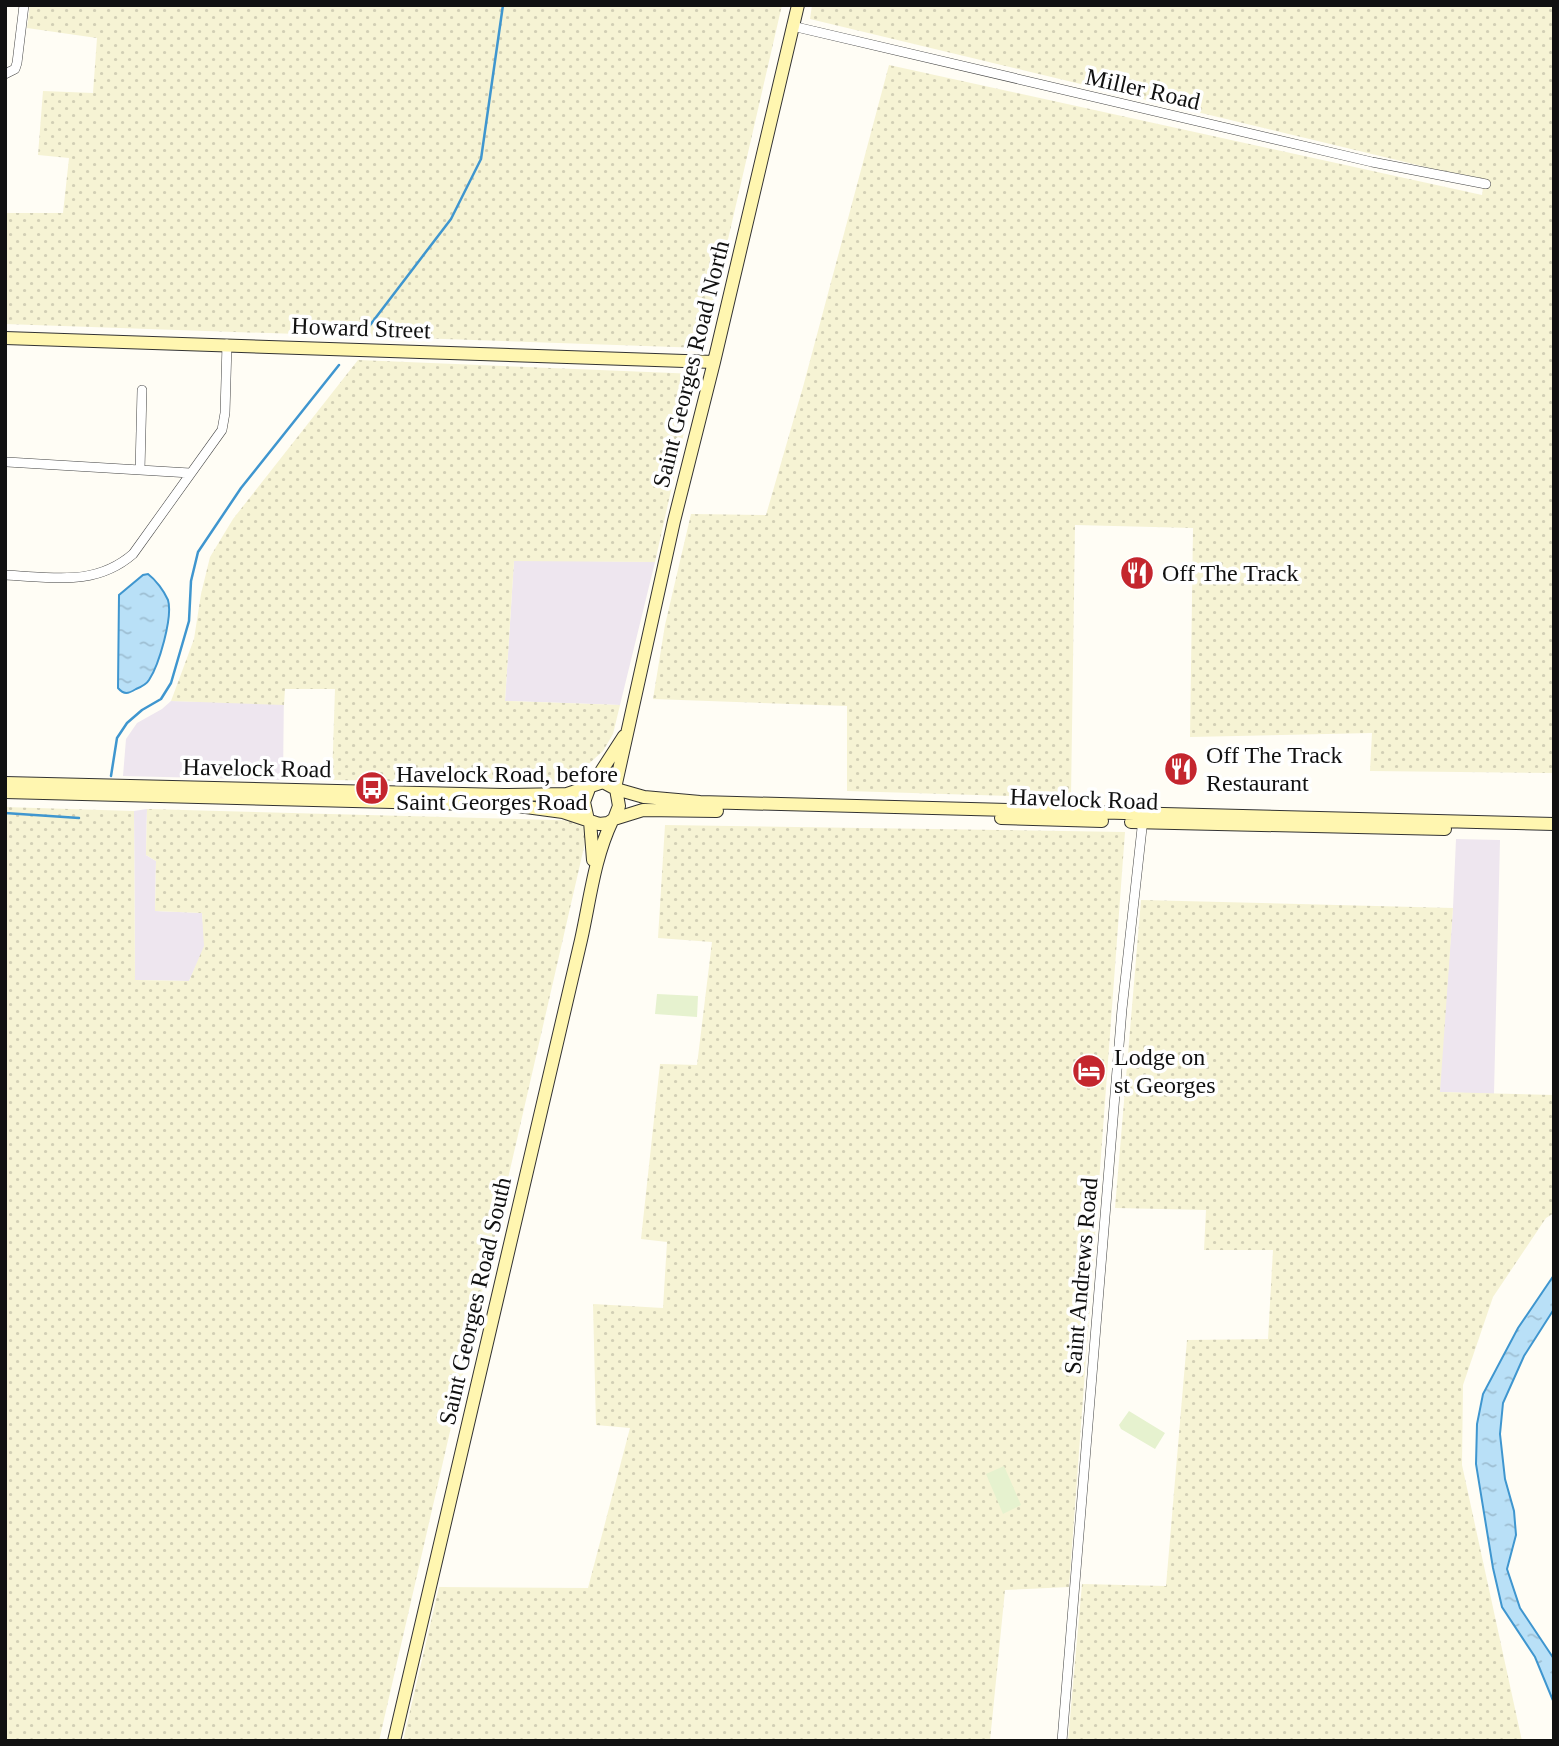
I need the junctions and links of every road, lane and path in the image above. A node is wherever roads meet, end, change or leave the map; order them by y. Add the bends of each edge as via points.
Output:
1 (24, 5) edge
2 (798, 5) edge
3 (792, 26) junction
4 (8, 73) edge
5 (1486, 184) dead end
6 (5, 338) edge
7 (227, 344) junction
8 (714, 362) junction
9 (142, 390) dead end
10 (7, 462) dead end
11 (140, 470) junction
12 (190, 473) junction
13 (5, 575) edge
14 (626, 733) junction
15 (5, 783) edge
16 (592, 785) junction
17 (615, 789) junction
18 (5, 792) edge
19 (1143, 818) junction
20 (589, 820) junction
21 (613, 820) junction
22 (1554, 824) edge
23 (1554, 832) edge
24 (594, 871) junction
25 (394, 1741) edge
26 (1062, 1741) edge

1 - 4 street via 17,63
2 - 3 main road, Saint Georges Road North
3 - 5 street, Miller Road via 1372,162
3 - 8 main road, Saint Georges Road North
6 - 7 main road, Howard Street
7 - 8 main road, Howard Street
7 - 12 street via 222,430
8 - 14 main road, Saint Georges Road North
9 - 11 street
10 - 11 street
11 - 12 street
12 - 13 street via 121,565 83,578
14 - 16 main road, Saint Georges Road North
14 - 17 main road, Saint Georges Road North
15 - 16 main road, Havelock Road via 504,795 567,794
16 - 17 main road via 603,782
16 - 20 main road via 584,802
17 - 19 main road, Havelock Road via 644,797 700,802
17 - 21 main road via 619,806
18 - 20 main road, Havelock Road via 510,805 547,808
19 - 21 main road, Havelock Road via 643,810
19 - 22 main road, Havelock Road
19 - 23 main road, Havelock Road
19 - 26 street, Saint Andrews Road via 1121,1022
20 - 21 main road via 603,824
20 - 24 main road, Saint Georges Road South
21 - 24 main road, Saint Georges Road South
24 - 25 main road, Saint Georges Road South

